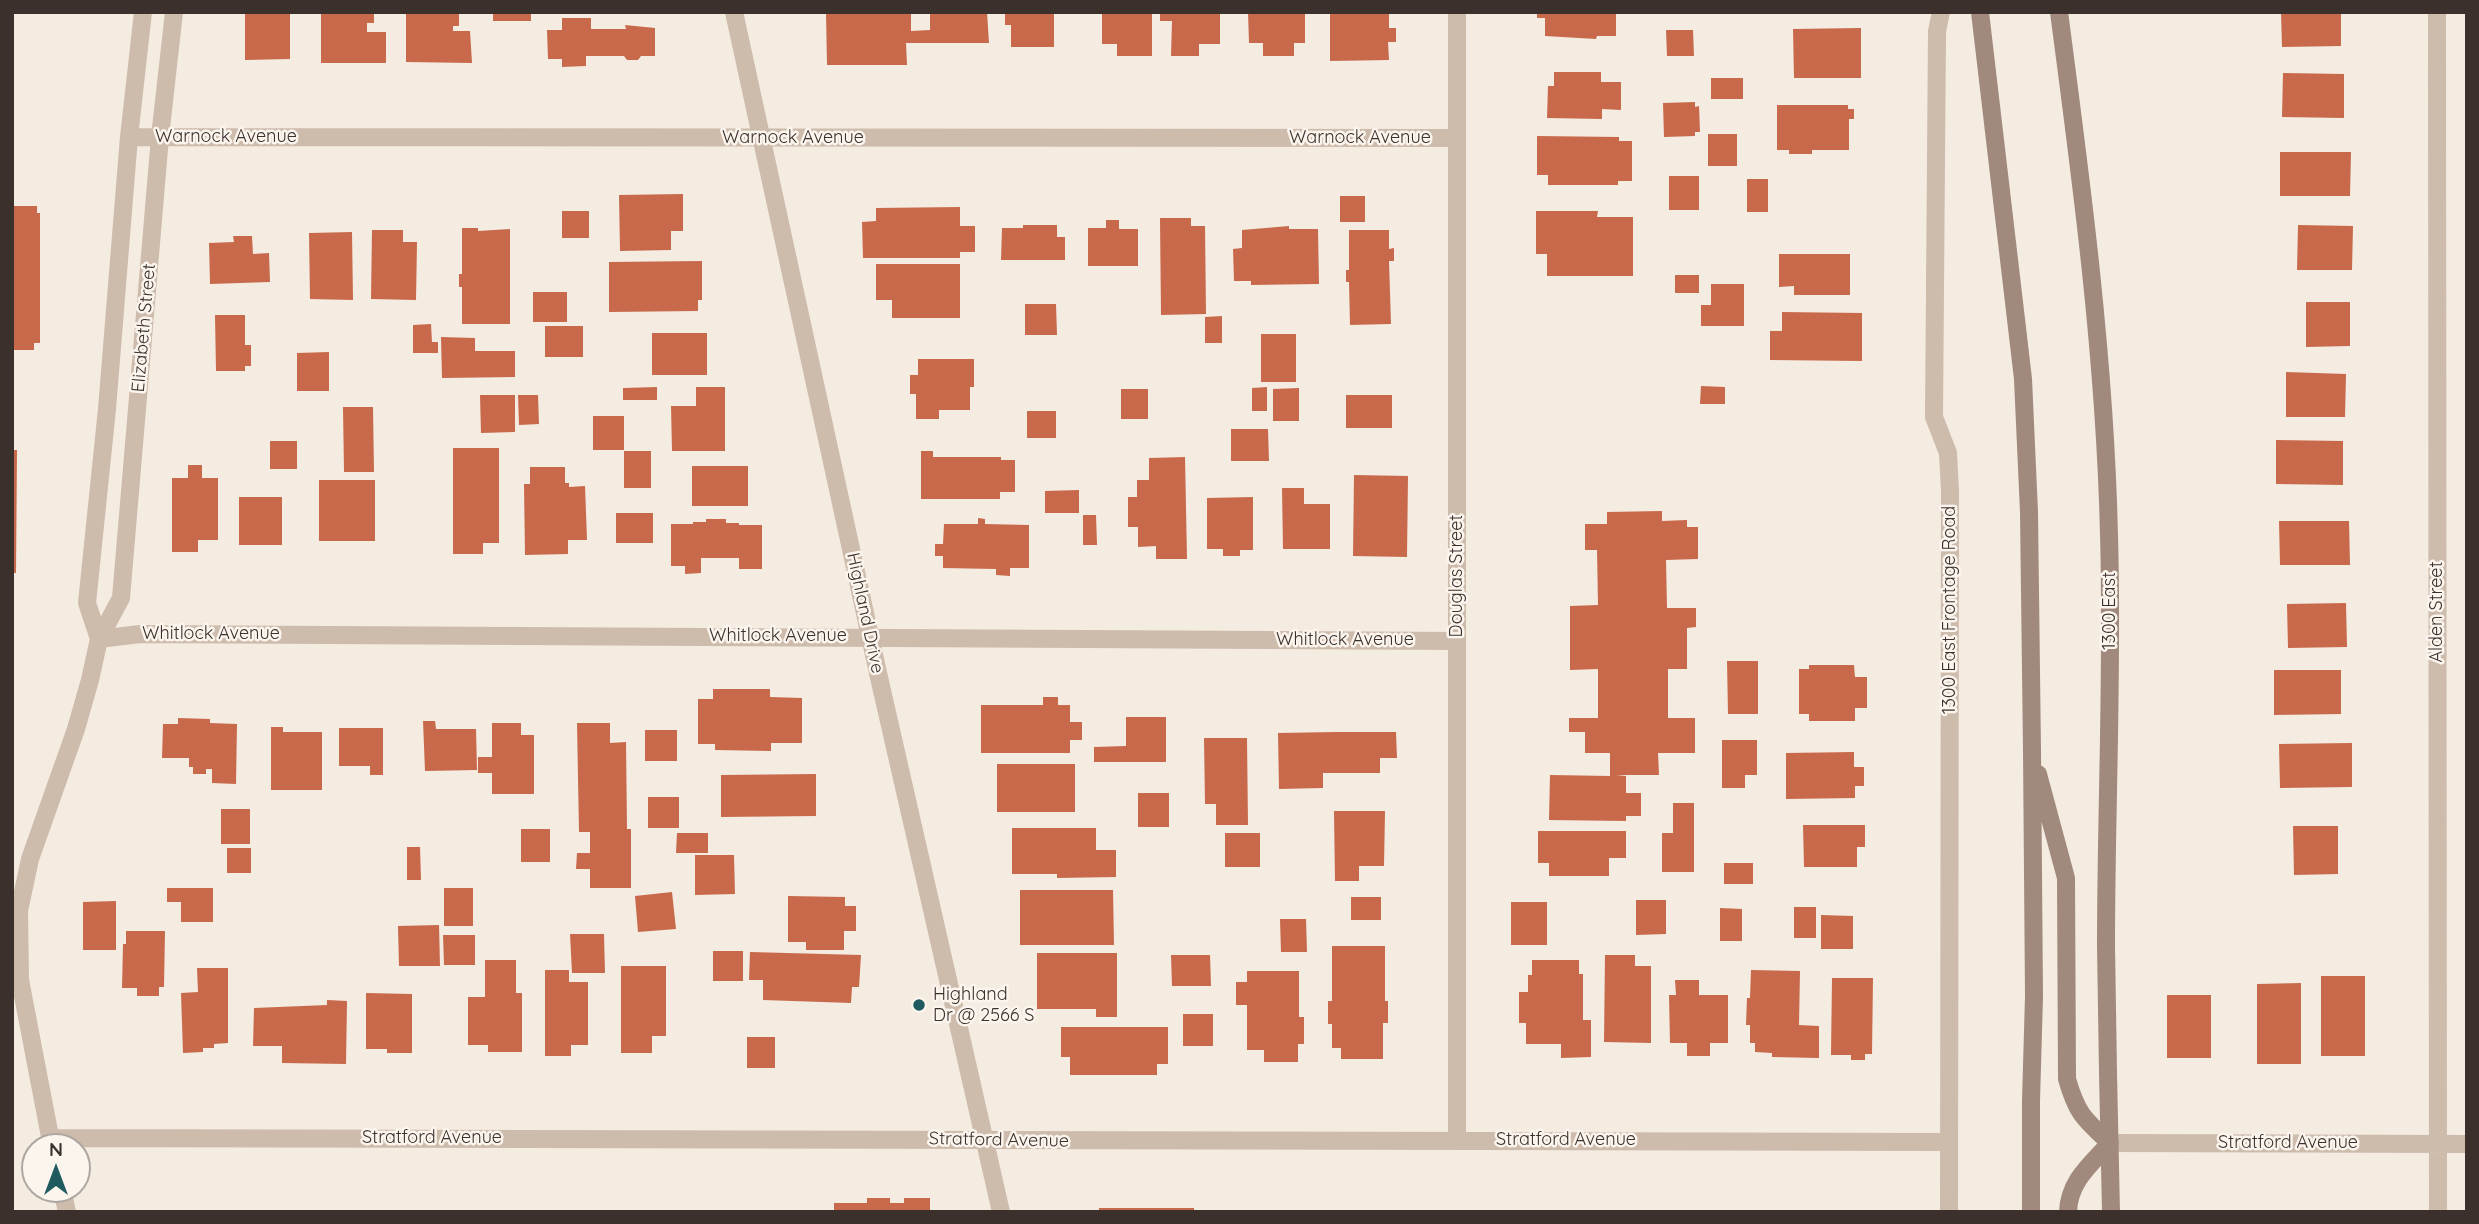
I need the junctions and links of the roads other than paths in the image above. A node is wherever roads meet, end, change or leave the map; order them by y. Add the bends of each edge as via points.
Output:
1 (143, 12) edge
2 (174, 12) edge
3 (734, 12) edge
4 (1457, 12) edge
5 (1941, 12) edge
6 (1980, 12) edge
7 (2059, 12) edge
8 (2437, 12) edge
9 (129, 137) junction
10 (160, 137) junction
11 (762, 138) junction
12 (1457, 138) junction
13 (870, 636) junction
14 (99, 639) junction
15 (1457, 641) junction
16 (2032, 751) junction
17 (49, 1133) edge
18 (985, 1139) junction
19 (1457, 1139) junction
20 (91, 1142) edge
21 (1949, 1142) junction
22 (2110, 1143) junction
23 (2438, 1143) junction
24 (2467, 1144) edge
25 (1001, 1212) edge
26 (1949, 1212) edge
27 (2031, 1212) edge
28 (2068, 1212) edge
29 (2110, 1212) edge
30 (2438, 1212) edge

1 - 9 street, Elizabeth Street
2 - 10 street, Elizabeth Street
3 - 11 street, Highland Drive
4 - 12 street, Douglas Street
5 - 21 street, 1300 East Frontage Road via 1937,31 1934,417 1948,453
6 - 16 main road via 2023,379
7 - 22 main road, 1300 East via 2101,373 2109,534 2106,945
8 - 23 street, Alden Street
9 - 10 street, Warnock Avenue
9 - 14 street, Elizabeth Street via 87,603
10 - 11 street, Warnock Avenue
10 - 14 street, Elizabeth Street via 121,598
11 - 12 street, Warnock Avenue
11 - 13 street, Highland Drive
12 - 15 street, Douglas Street
13 - 14 street, Whitlock Avenue via 140,634
13 - 15 street, Whitlock Avenue
13 - 18 street, Highland Drive
14 - 17 street, Elizabeth Street via 76,729 30,859 19,911 20,980
15 - 19 street, Douglas Street
16 - 22 main road via 2066,878 2067,1079 2081,1116
16 - 27 main road
18 - 19 street, Stratford Avenue
18 - 20 street, Stratford Avenue
18 - 25 street, Highland Drive
19 - 21 street, Stratford Avenue
21 - 26 street, 1300 East Frontage Road
22 - 23 street, Stratford Avenue
22 - 28 main road via 2077,1180
22 - 29 main road, 1300 East
23 - 24 street, Stratford Avenue
23 - 30 street, Alden Street

